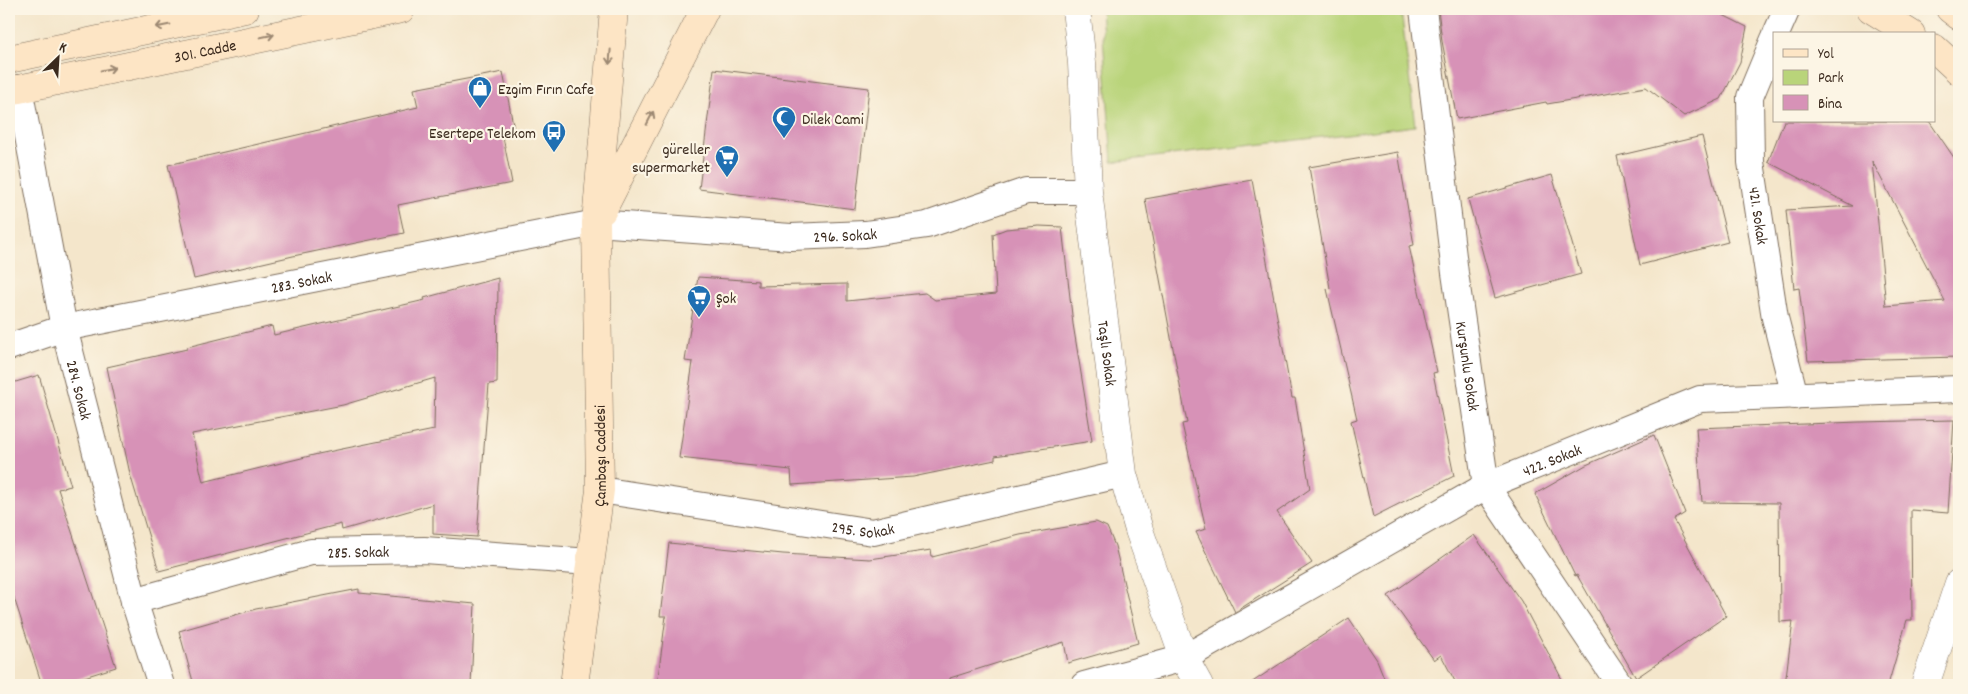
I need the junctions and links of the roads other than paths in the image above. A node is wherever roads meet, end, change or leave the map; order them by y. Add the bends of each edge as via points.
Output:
1 (245, 9) edge
2 (614, 9) edge
3 (705, 9) edge
4 (1076, 9) edge
5 (1423, 9) edge
6 (1787, 9) edge
7 (1950, 9) edge
8 (390, 10) edge
9 (1959, 16) edge
10 (1777, 32) edge
11 (1773, 41) edge
12 (1936, 50) edge
13 (9, 59) edge
14 (1959, 71) edge
15 (14, 89) edge
16 (1088, 192) junction
17 (596, 224) junction
18 (64, 328) junction
19 (9, 348) edge
20 (1959, 389) edge
21 (1795, 396) junction
22 (1123, 474) junction
23 (1486, 486) junction
24 (600, 490) junction
25 (590, 562) junction
26 (1959, 584) edge
27 (134, 601) junction
28 (1184, 658) junction
29 (161, 685) edge
30 (574, 685) edge
31 (1084, 685) edge
32 (1199, 685) edge
33 (1620, 685) edge
34 (1925, 685) edge

1 -> 13 main road, 301. Cadde
2 -> 17 main road, Çambaşı Caddesi
17 -> 3 main road, Çambaşı Caddesi
4 - 16 street, Taşlı Sokak via 1083,72
5 - 23 street, Kurşunlu Sokak via 1455,273
6 - 10 street
7 - 9 main road
15 -> 8 main road, 301. Cadde
11 - 21 street, 421. Sokak via 1750,97 1751,162 1775,318
12 - 14 main road
15 - 18 street, 284. Sokak
16 - 17 street, 296. Sokak via 1026,191 928,225 865,234 790,237
16 - 22 street, Taşlı Sokak
17 - 18 street, 283. Sokak
17 - 24 main road, Çambaşı Caddesi
18 - 19 street, 283. Sokak
18 - 27 street, 284. Sokak
20 - 21 street, 422. Sokak
21 - 23 street, 422. Sokak via 1700,399
22 - 24 street, 295. Sokak via 873,532
22 - 28 street, Taşlı Sokak
23 - 28 street, 422. Sokak
23 - 33 street, Kurşunlu Sokak
24 - 25 main road, Çambaşı Caddesi
25 - 27 street, 285. Sokak via 424,550 311,552
25 - 30 main road, Çambaşı Caddesi
26 - 34 street
27 - 29 street, 284. Sokak
28 - 31 street, 422. Sokak
28 - 32 street, Taşlı Sokak

